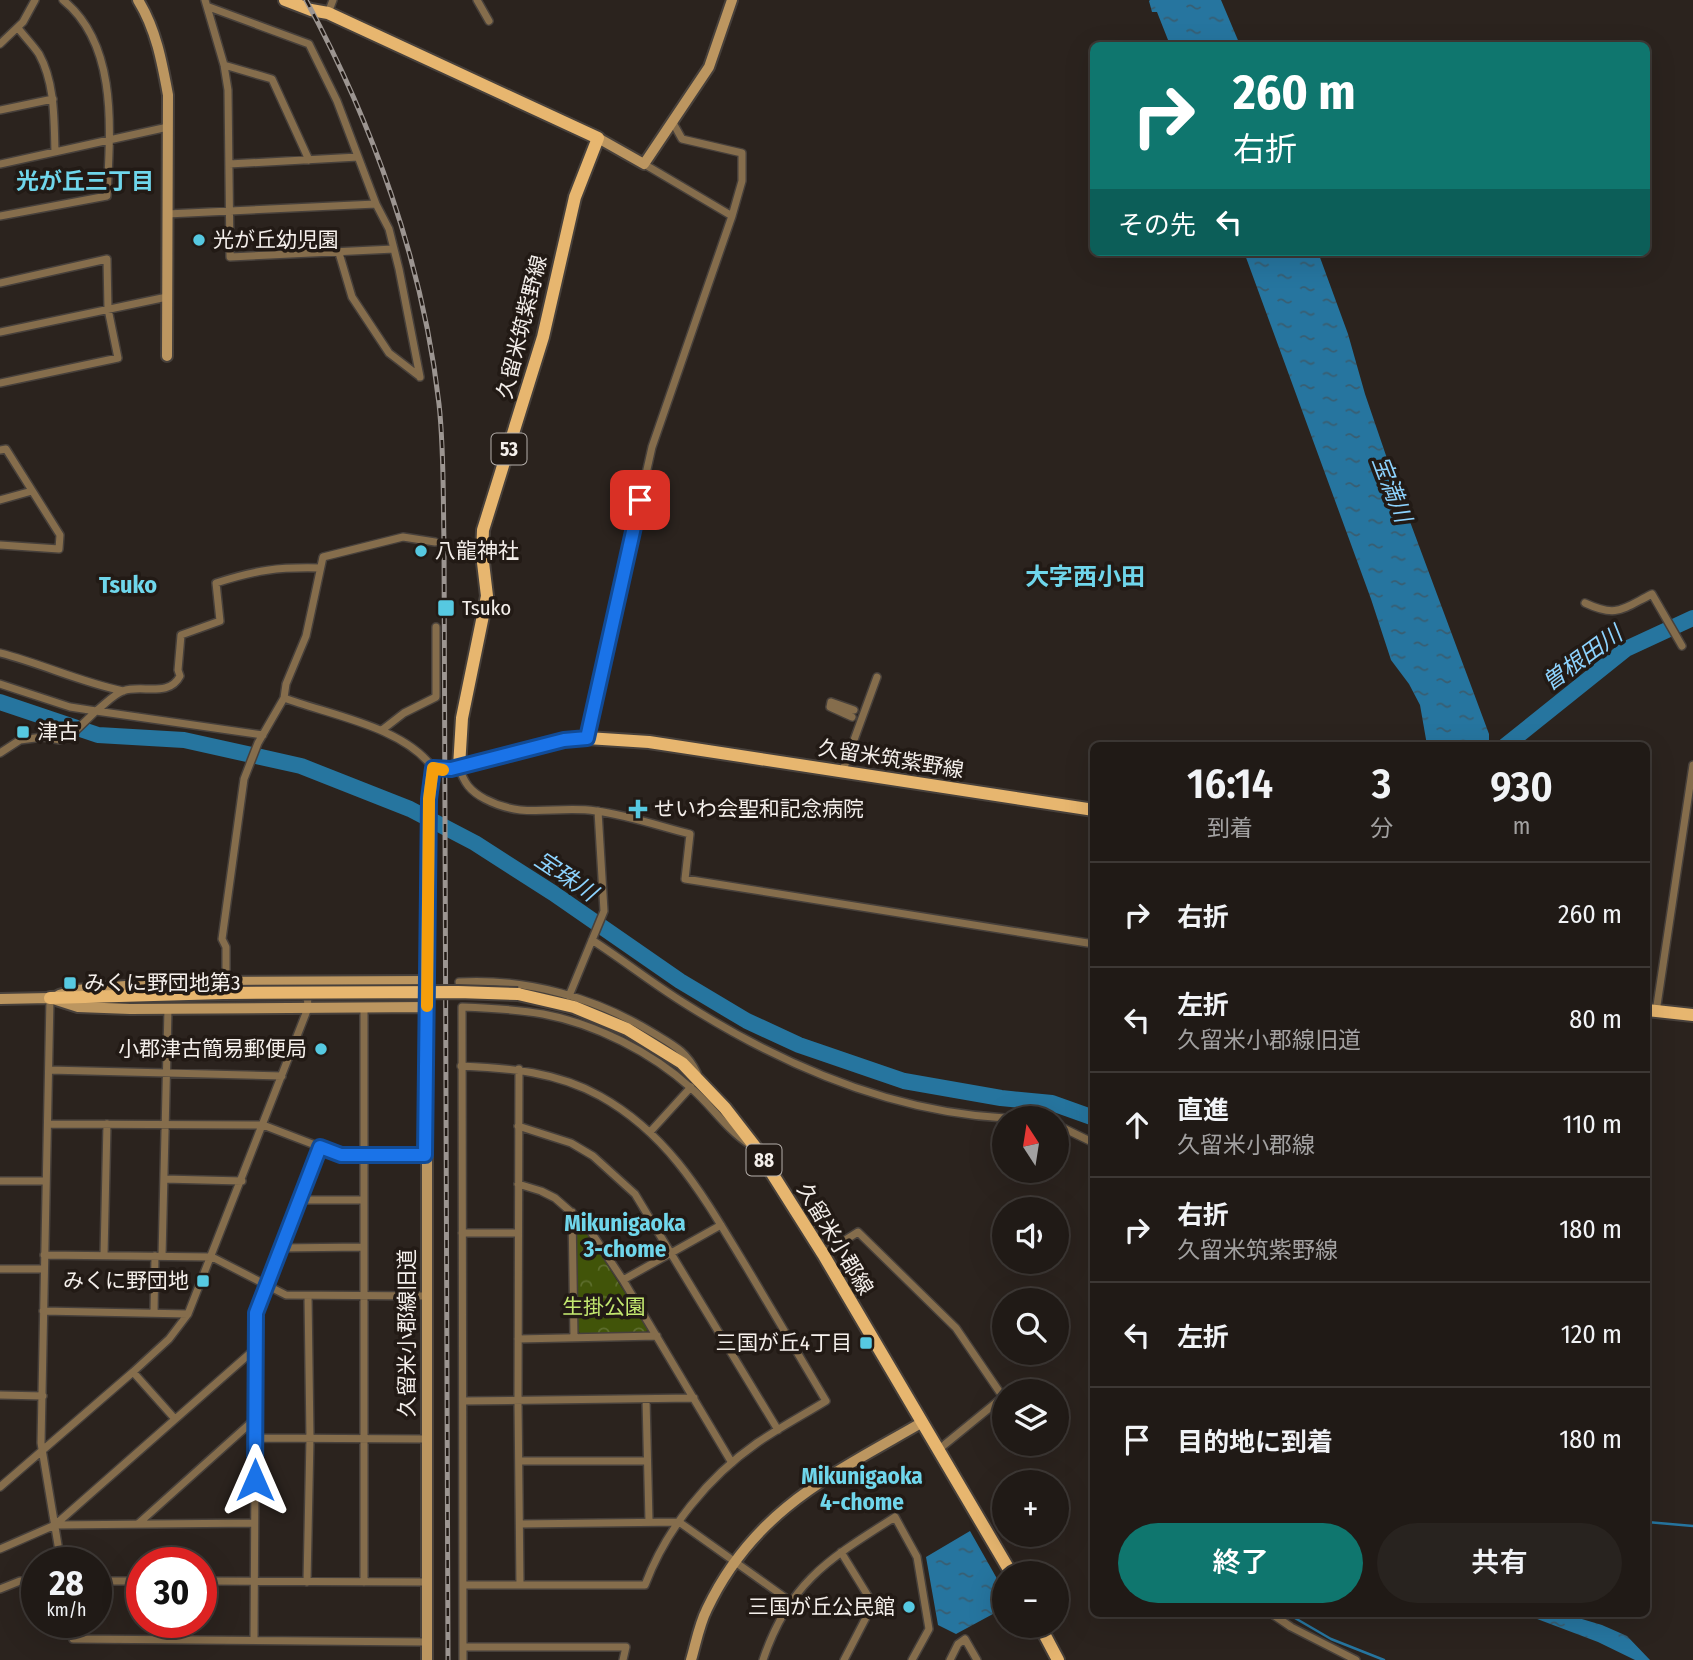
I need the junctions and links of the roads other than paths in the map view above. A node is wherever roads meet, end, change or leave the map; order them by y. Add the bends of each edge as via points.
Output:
1 (35, 0) edge
2 (63, 0) edge
3 (138, 0) edge
4 (285, 0) edge
5 (333, 0) edge
6 (477, 0) edge
7 (732, 0) edge
8 (207, 4) edge
9 (328, 13) junction
10 (489, 21) dead end
11 (18, 28) junction
12 (0, 44) edge
13 (224, 65) junction
14 (53, 99) junction
15 (0, 110) edge
16 (672, 121) junction
17 (168, 127) junction
18 (598, 138) junction
19 (109, 141) junction
20 (55, 152) junction
21 (358, 157) junction
22 (309, 160) junction
23 (0, 164) edge
24 (229, 164) junction
25 (644, 164) junction
26 (376, 204) junction
27 (230, 212) junction
28 (167, 214) junction
29 (0, 216) edge
30 (732, 216) junction
31 (394, 250) junction
32 (339, 253) junction
33 (0, 283) edge
34 (167, 297) junction
35 (108, 309) junction
36 (0, 331) edge
37 (167, 356) dead end
38 (0, 383) edge
39 (0, 450) edge
40 (32, 491) junction
41 (0, 500) edge
42 (435, 542) dead end
43 (0, 545) edge
44 (320, 568) junction
45 (1585, 603) dead end
46 (436, 627) dead end
47 (1682, 646) dead end
48 (0, 653) edge
49 (877, 677) dead end
50 (0, 684) edge
51 (123, 691) junction
52 (284, 698) junction
53 (93, 713) junction
54 (853, 713) dead end
55 (863, 718) junction
56 (382, 730) junction
57 (263, 735) junction
58 (587, 738) junction
59 (0, 753) edge
60 (1693, 765) edge
61 (460, 767) junction
62 (433, 768) junction
63 (844, 770) junction
64 (1090, 809) edge
65 (598, 811) junction
66 (593, 937) junction
67 (1090, 943) edge
68 (306, 981) junction
69 (427, 981) junction
70 (459, 982) dead end
71 (225, 987) junction
72 (569, 996) junction
73 (50, 998) junction
74 (0, 999) edge
75 (427, 1007) junction
76 (308, 1008) junction
77 (364, 1008) junction
78 (168, 1009) junction
79 (1652, 1011) edge
80 (1693, 1014) edge
81 (461, 1066) junction
82 (519, 1069) junction
83 (49, 1070) junction
84 (166, 1073) junction
85 (282, 1076) junction
86 (696, 1085) junction
87 (992, 1116) edge
88 (48, 1124) junction
89 (107, 1124) junction
90 (166, 1125) junction
91 (263, 1125) junction
92 (519, 1126) junction
93 (1069, 1131) edge
94 (650, 1132) junction
95 (1090, 1141) edge
96 (320, 1147) junction
97 (425, 1155) junction
98 (364, 1156) junction
99 (164, 1179) junction
100 (0, 1181) edge
101 (46, 1181) junction
102 (242, 1181) junction
103 (518, 1184) junction
104 (299, 1200) junction
105 (364, 1200) junction
106 (572, 1212) junction
107 (721, 1225) junction
108 (461, 1233) junction
109 (518, 1233) junction
110 (364, 1247) junction
111 (280, 1248) junction
112 (672, 1252) junction
113 (823, 1254) junction
114 (44, 1255) junction
115 (104, 1255) junction
116 (159, 1256) junction
117 (212, 1257) junction
118 (0, 1269) edge
119 (44, 1269) junction
120 (623, 1280) junction
121 (266, 1284) junction
122 (308, 1296) junction
123 (426, 1296) junction
124 (365, 1297) junction
125 (43, 1311) junction
126 (155, 1313) junction
127 (188, 1314) junction
128 (657, 1336) junction
129 (574, 1338) junction
130 (518, 1339) junction
131 (255, 1349) junction
132 (133, 1372) junction
133 (0, 1395) edge
134 (43, 1396) junction
135 (694, 1398) junction
136 (646, 1399) junction
137 (463, 1401) junction
138 (518, 1402) junction
139 (175, 1419) junction
140 (254, 1419) junction
141 (921, 1423) junction
142 (778, 1430) junction
143 (255, 1438) junction
144 (310, 1438) junction
145 (363, 1439) junction
146 (426, 1439) junction
147 (939, 1450) junction
148 (42, 1452) junction
149 (519, 1461) junction
150 (646, 1461) junction
151 (732, 1463) junction
152 (0, 1487) edge
153 (649, 1521) junction
154 (679, 1522) junction
155 (139, 1523) junction
156 (254, 1523) junction
157 (520, 1524) junction
158 (55, 1525) junction
159 (58, 1547) edge
160 (0, 1549) edge
161 (841, 1552) junction
162 (735, 1560) junction
163 (1004, 1561) edge
164 (21, 1581) edge
165 (217, 1581) edge
166 (254, 1581) junction
167 (307, 1582) junction
168 (364, 1582) junction
169 (425, 1582) junction
170 (463, 1585) junction
171 (520, 1586) junction
172 (0, 1589) edge
173 (790, 1601) junction
174 (1276, 1617) edge
175 (73, 1638) edge
176 (1046, 1638) edge
177 (254, 1639) junction
178 (425, 1642) junction
179 (463, 1647) junction
180 (427, 1660) edge
181 (463, 1660) edge
182 (623, 1660) edge
183 (691, 1660) edge
184 (762, 1660) edge
185 (844, 1660) edge
186 (912, 1660) edge
187 (950, 1660) edge
188 (976, 1660) edge
189 (1058, 1660) edge
190 (1356, 1660) edge

1 - 11 street
2 - 19 street via 83,21 97,47 106,86
3 - 17 street via 162,61
4 - 9 main road
5 - 9 street
6 - 10 street
7 - 16 street via 709,67
8 - 13 street
8 - 21 street via 309,44
9 - 18 main road
11 - 12 street
11 - 14 street via 39,54
13 - 22 street via 272,79
13 - 24 street
14 - 15 street
14 - 20 street
16 - 25 street
16 - 30 street via 682,139 742,153
17 - 19 street
17 - 28 street
18 - 25 street
18 - 61 main road, 久留米筑紫野線 / 53 via 575,197 543,337 483,530 488,596 462,718
19 - 20 street
19 - 29 street via 107,195
20 - 23 street
21 - 22 street
21 - 26 street
22 - 24 street
24 - 27 street
25 - 30 street
26 - 27 street
26 - 31 street
27 - 28 street
27 - 32 street via 230,257
28 - 34 street
30 - 58 street via 652,447
31 - 32 street
31 - 32 street via 420,377 389,353 352,297
33 - 35 street via 107,259
34 - 35 street
34 - 37 street
35 - 36 street
35 - 38 street via 118,358
39 - 40 street via 6,449
40 - 41 street
40 - 43 street via 60,535 59,549
42 - 44 street via 403,537 323,557
44 - 51 street via 278,568 216,583 220,621 181,635 176,682 166,688
44 - 52 street via 306,636
45 - 47 street via 1605,612 1652,594
46 - 56 street via 436,697
48 - 51 street via 39,663 88,684
49 - 55 street
50 - 53 street
51 - 53 street
52 - 56 street
52 - 57 street
53 - 57 street
53 - 59 street via 60,740 20,740
54 - 55 street
55 - 63 street
56 - 62 street
57 - 71 street via 244,779 222,939
58 - 61 main road, 久留米筑紫野線
58 - 63 main road, 久留米筑紫野線 via 649,742
60 - 79 street
61 - 62 main road
61 - 65 street via 464,782 475,793 504,808
62 - 69 main road
63 - 64 main road, 久留米筑紫野線
65 - 66 street via 602,916
65 - 67 street via 690,834 685,879
66 - 72 street
66 - 87 street via 687,1005 794,1063 922,1107
68 - 69 street
68 - 71 street
68 - 76 street
69 - 75 main road
70 - 72 street via 486,980
71 - 73 main road, 久留米小郡線 / 88
71 - 86 main road, 久留米小郡線 / 88, bridge via 517,995 574,1007 627,1029 682,1063
72 - 86 street via 631,1019 690,1057
73 - 74 street
73 - 78 street via 78,1007
73 - 83 street
75 - 77 street
75 - 97 street, 久留米小郡線旧道
76 - 77 street
76 - 78 street
76 - 85 street
77 - 98 street
78 - 84 street
79 - 80 main road
81 - 82 street
81 - 86 street via 462,1007 509,1009 545,1014 609,1035
81 - 108 street
82 - 92 street
82 - 94 street via 600,1096
83 - 84 street
83 - 88 street
84 - 85 street
84 - 90 street
85 - 91 street
86 - 94 street
86 - 113 main road, 久留米小郡線 / 88 via 757,1149
88 - 89 street
88 - 101 street
89 - 90 street
89 - 115 street
90 - 91 street
90 - 99 street
91 - 96 street
91 - 102 street
92 - 103 street
92 - 112 street via 570,1143 600,1162 635,1194
93 - 95 street
94 - 107 street via 690,1176
96 - 98 street via 341,1155
96 - 104 street
97 - 98 street
97 - 123 street, 久留米小郡線旧道
98 - 105 street
99 - 102 street
99 - 116 street
100 - 101 street
101 - 114 street
102 - 117 street
103 - 106 street via 541,1191
103 - 109 street
104 - 105 street
104 - 111 street
105 - 110 street
106 - 120 street via 587,1226
106 - 129 street
107 - 112 street
107 - 142 street via 826,1401
108 - 109 street
108 - 137 street
109 - 130 street
110 - 111 street
110 - 124 street
111 - 121 street
112 - 120 street
112 - 142 street
113 - 141 main road, 久留米小郡線 / 88
113 - 147 street via 858,1232 956,1328 1003,1397
114 - 115 street
114 - 119 street
115 - 116 street
116 - 117 street
116 - 126 street
117 - 121 street
117 - 127 street
118 - 119 street
119 - 125 street
120 - 128 street
121 - 122 street via 286,1295
121 - 131 street via 256,1313
122 - 124 street
122 - 144 street
123 - 124 street
123 - 146 street, 久留米小郡線旧道
124 - 145 street
125 - 126 street
125 - 134 street
126 - 127 street
127 - 132 street
128 - 129 street
128 - 135 street
129 - 130 street
130 - 138 street
131 - 139 street
131 - 140 street
132 - 139 street
132 - 148 street
133 - 134 street
134 - 148 street
135 - 136 street
135 - 151 street
136 - 138 street
136 - 150 street
137 - 138 street
137 - 170 street
138 - 149 street
139 - 158 street
140 - 143 street
140 - 155 street
141 - 147 main road, 久留米小郡線 / 88
141 - 162 street via 800,1496 768,1521
142 - 151 street
143 - 144 street
143 - 156 street
144 - 145 street
144 - 167 street
145 - 146 street
145 - 168 street
146 - 169 street, 久留米小郡線旧道
147 - 163 main road, 久留米小郡線 / 88
148 - 152 street
148 - 158 street
149 - 150 street
149 - 157 street
150 - 153 street
151 - 154 street
153 - 154 street
153 - 157 street
154 - 162 street
154 - 171 street via 645,1585
155 - 156 street
155 - 158 street
156 - 166 street
157 - 171 street
158 - 159 street
158 - 160 street
161 - 173 street via 819,1568
161 - 185 street via 873,1604
161 - 186 street via 895,1517 917,1557 929,1629
162 - 173 street
162 - 183 street via 705,1611
164 - 172 street
165 - 166 street
166 - 167 street
166 - 177 street
167 - 168 street
168 - 169 street
169 - 178 street, 久留米小郡線旧道
170 - 171 street
170 - 179 street
173 - 184 street
174 - 190 street
175 - 177 street
176 - 189 main road
177 - 178 street
178 - 180 street, 久留米小郡線旧道
179 - 181 street
179 - 182 street via 626,1647
187 - 188 street via 965,1639

